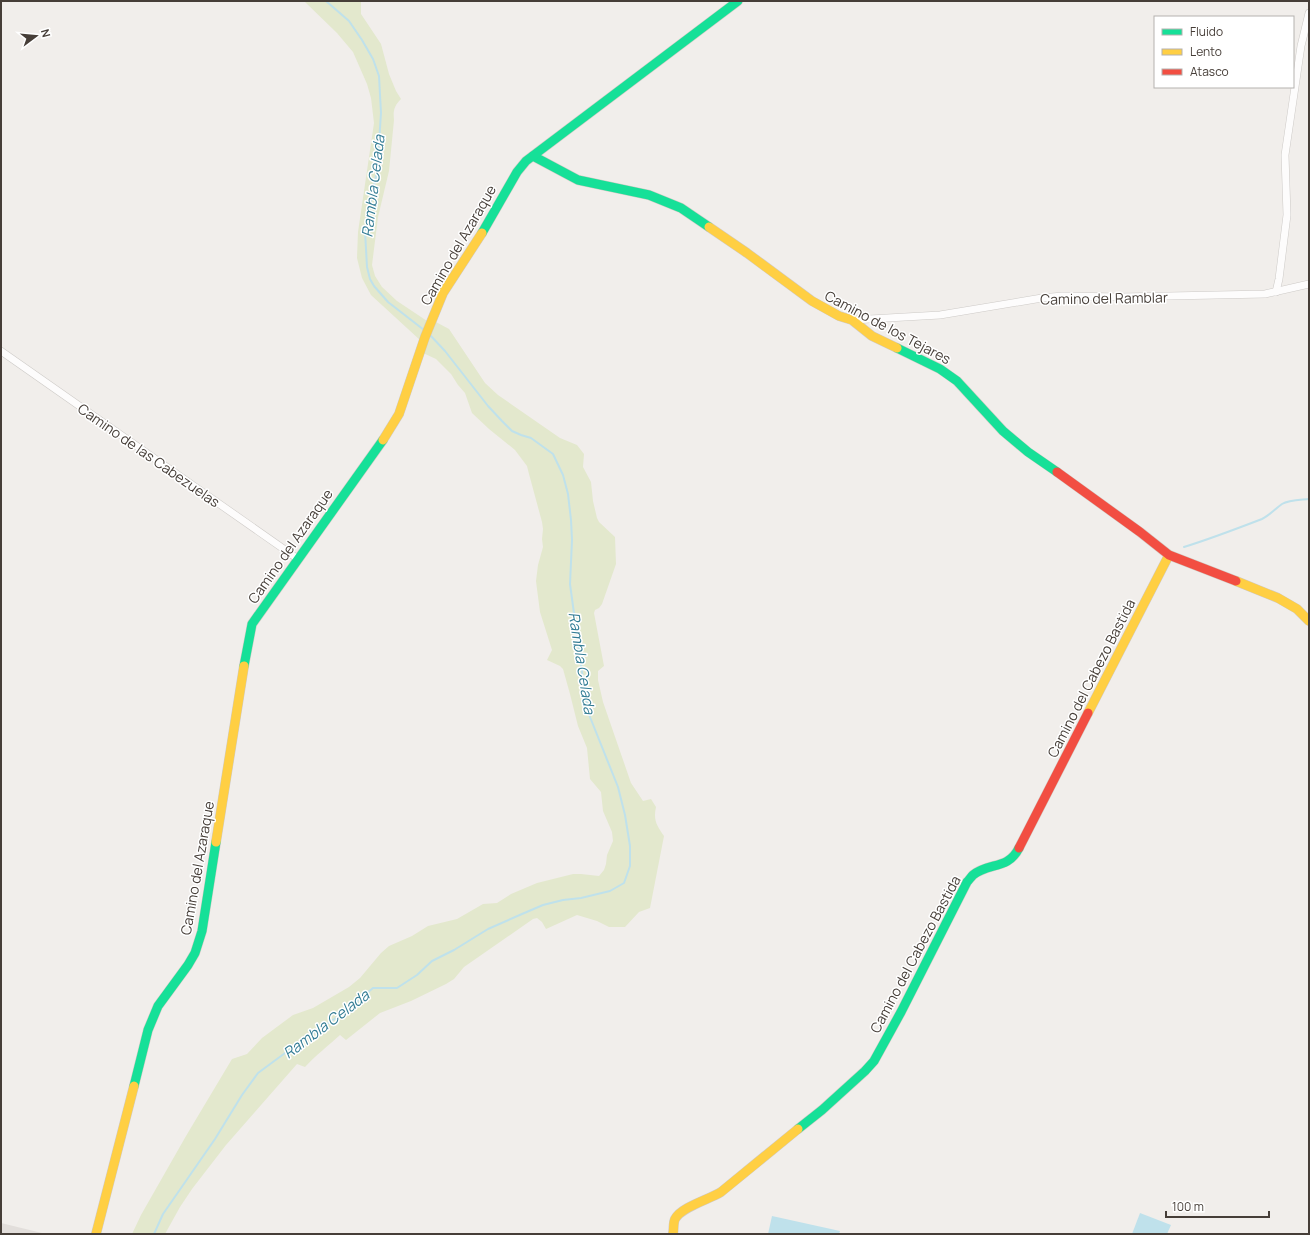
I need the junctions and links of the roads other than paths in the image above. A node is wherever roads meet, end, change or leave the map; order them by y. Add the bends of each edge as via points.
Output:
1 (738, 1) edge
2 (1309, 13) edge
3 (533, 156) junction
4 (1309, 284) edge
5 (1276, 292) junction
6 (873, 319) junction
7 (852, 320) junction
8 (872, 336) junction
9 (1, 351) edge
10 (1169, 555) junction
11 (298, 559) junction
12 (1309, 622) edge
13 (96, 1234) edge
14 (673, 1234) edge

1 - 3 street, Camino del Azaraque
2 - 5 street via 1301,46 1286,155 1286,230
3 - 7 street, Camino de los Tejares via 578,180 649,195 674,204 747,253 807,298 839,316
3 - 11 street, Camino del Azaraque via 517,172 443,293 399,414 390,430
4 - 5 street, Camino del Ramblar
5 - 6 street, Camino del Ramblar via 1208,296 1062,296 940,315
6 - 7 street, Camino del Ramblar
6 - 8 street via 870,328
7 - 8 street, Camino de los Tejares
8 - 10 street, Camino de los Tejares via 929,363 957,381 993,421 1028,452
9 - 11 street, Camino de las Cabezuelas
10 - 12 street, Camino de los Tejares via 1278,598 1297,609
10 - 14 street, Camino del Cabezo Bastida via 1016,854 1012,860 983,870 967,882 874,1061 822,1110 721,1192 678,1215
11 - 13 street, Camino del Azaraque via 252,624 202,931 195,953 158,1006 148,1030

